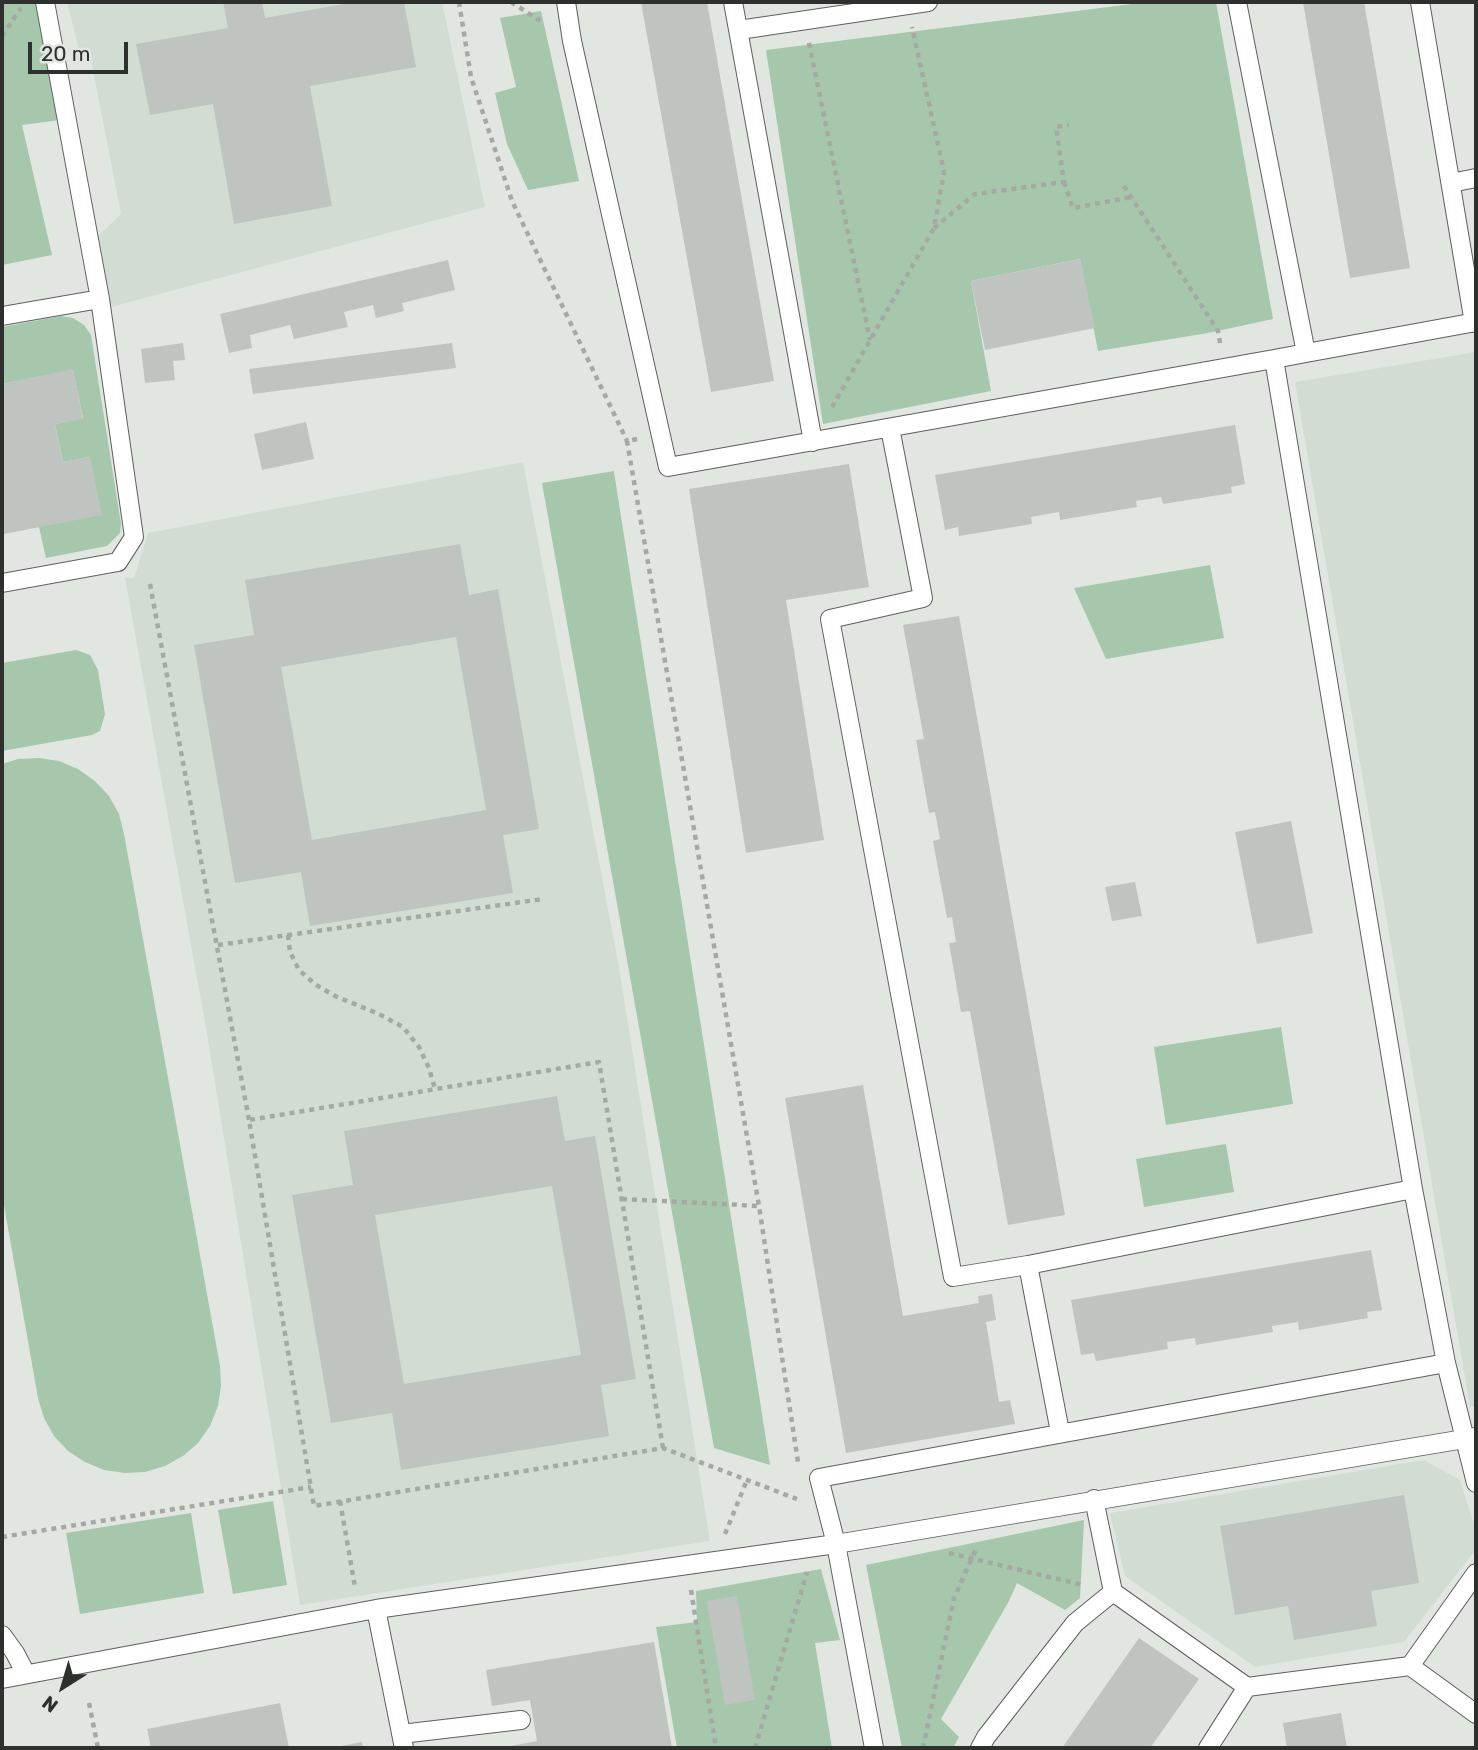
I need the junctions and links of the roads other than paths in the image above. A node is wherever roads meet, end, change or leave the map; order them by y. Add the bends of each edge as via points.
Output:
1 (45, 2) edge
2 (566, 2) edge
3 (733, 2) edge
4 (928, 2) edge
5 (1237, 2) edge
6 (1420, 2) edge
7 (738, 30) junction
8 (1476, 178) edge
9 (1451, 183) junction
10 (100, 299) junction
11 (2, 316) edge
12 (1475, 322) edge
13 (1306, 353) junction
14 (1274, 359) junction
15 (890, 428) junction
16 (813, 442) junction
17 (2, 583) edge
18 (1413, 1189) junction
19 (1028, 1265) junction
20 (1446, 1363) junction
21 (1059, 1432) junction
22 (1471, 1437) edge
23 (1476, 1483) edge
24 (1094, 1499) junction
25 (836, 1544) junction
26 (1476, 1573) edge
27 (1113, 1592) junction
28 (367, 1611) junction
29 (2, 1635) edge
30 (1410, 1666) junction
31 (26, 1674) junction
32 (2, 1679) edge
33 (1247, 1687) junction
34 (1476, 1714) edge
35 (521, 1720) dead end
36 (402, 1741) edge
37 (874, 1748) edge
38 (980, 1748) edge
39 (1208, 1748) edge

1 - 10 lane
2 - 16 lane via 668,467
3 - 7 lane
4 - 7 lane
5 - 13 lane
6 - 9 lane
7 - 16 lane
8 - 9 lane
9 - 12 lane
10 - 11 lane
10 - 17 lane via 134,537 118,562
12 - 13 lane
13 - 14 lane
14 - 15 lane
14 - 18 lane
15 - 16 lane
15 - 19 lane via 923,598 830,618 953,1278
18 - 19 lane
18 - 20 lane
19 - 21 lane
20 - 21 lane
20 - 22 lane
21 - 25 lane via 819,1478
22 - 23 lane
22 - 24 lane
24 - 25 lane
24 - 27 lane
25 - 28 lane
25 - 37 lane
26 - 30 lane
27 - 33 lane
27 - 38 lane via 1075,1623
28 - 31 lane
28 - 36 lane
29 - 31 lane
30 - 33 lane
30 - 34 lane
31 - 32 lane
33 - 39 lane
35 - 36 lane

